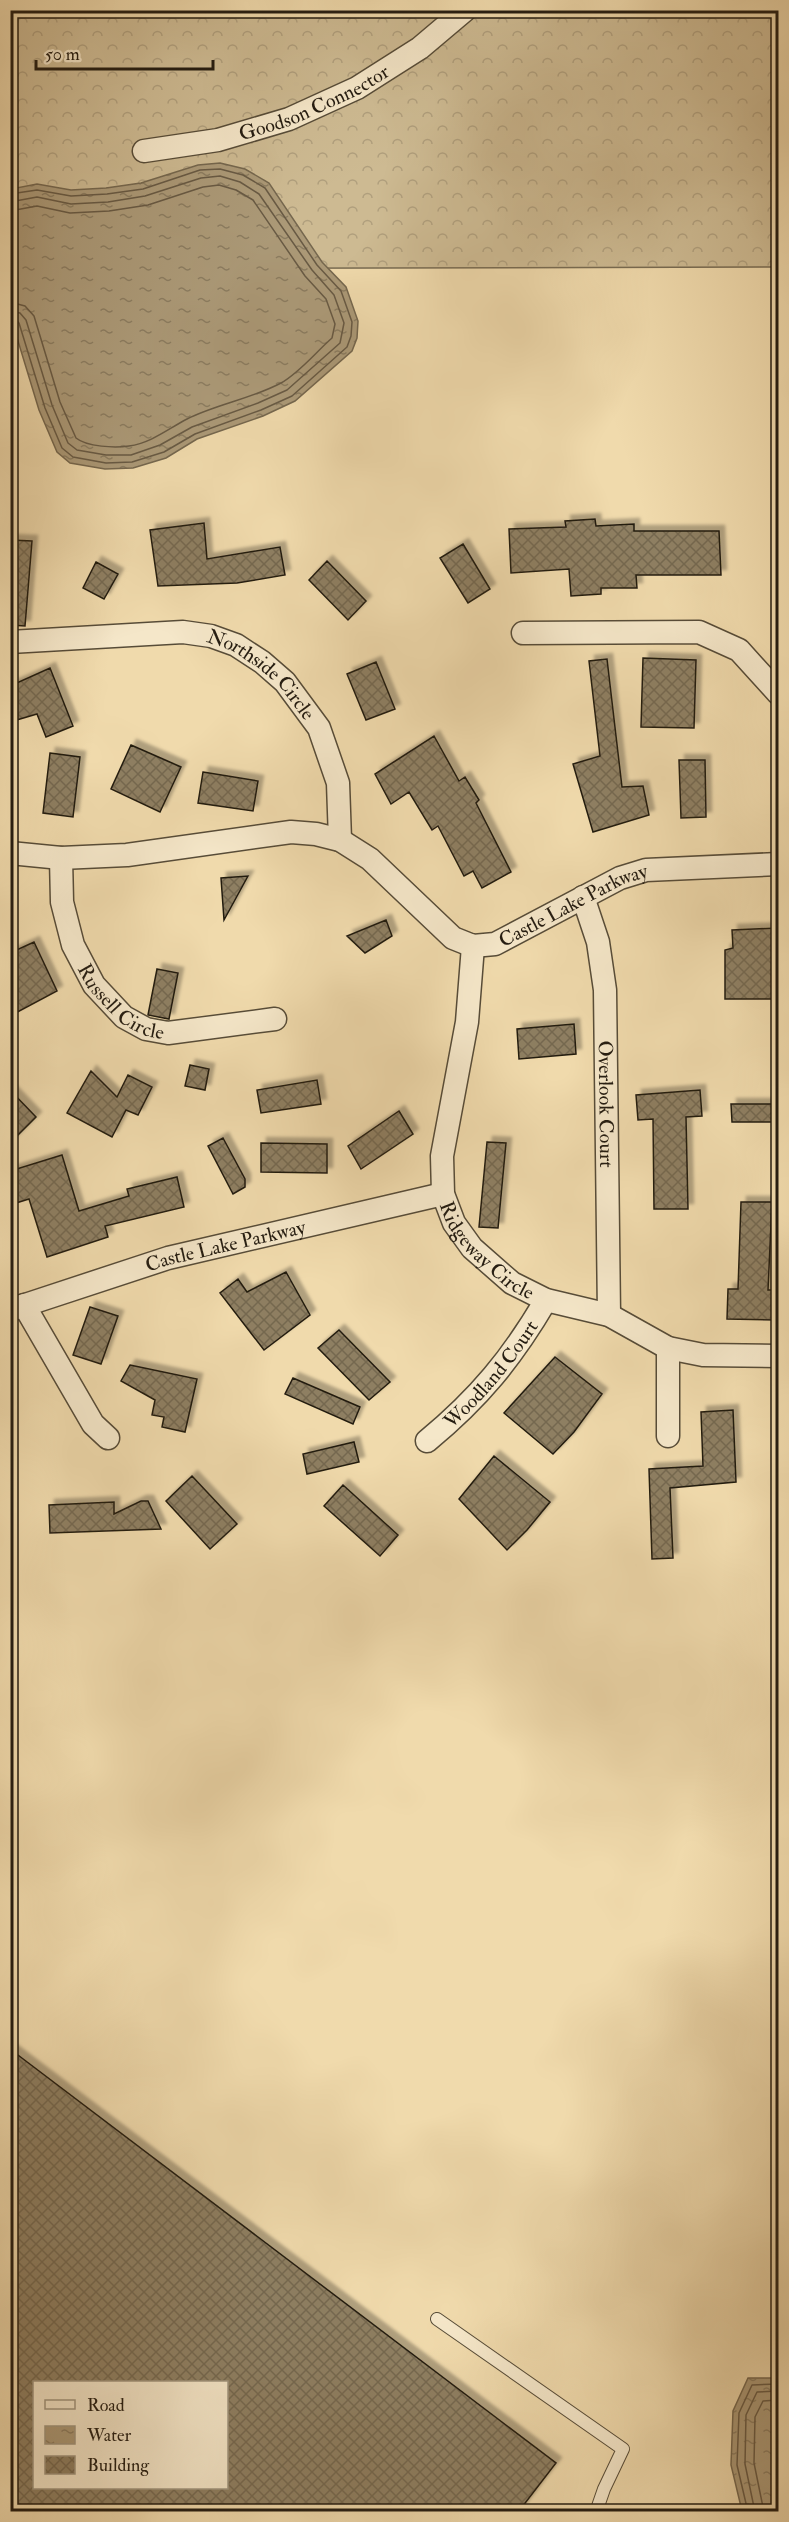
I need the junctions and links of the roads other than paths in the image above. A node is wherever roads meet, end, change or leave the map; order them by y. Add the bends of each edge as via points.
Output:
1 (465, 10) edge
2 (144, 151) dead end
3 (523, 633) dead end
4 (10, 642) edge
5 (776, 686) edge
6 (340, 840) junction
7 (10, 853) edge
8 (61, 858) junction
9 (778, 864) edge
10 (584, 897) junction
11 (473, 946) junction
12 (276, 1018) dead end
13 (443, 1194) junction
14 (546, 1300) junction
15 (17, 1308) edge
16 (609, 1315) junction
17 (668, 1348) junction
18 (778, 1356) edge
19 (668, 1436) dead end
20 (108, 1438) dead end
21 (427, 1441) dead end
22 (437, 2319) dead end
23 (596, 2511) edge

1 - 2 street, Goodson Connector via 420,48 357,88 289,119 218,140
3 - 5 street via 699,632 739,650
4 - 6 street, Northside Circle via 183,632 236,645 285,682 320,728 338,783
6 - 8 street via 291,832 127,855
6 - 11 street, Castle Lake Parkway via 370,859 453,938
7 - 8 street
8 - 12 street, Russell Circle via 62,902 73,945 94,985 124,1017 146,1029 168,1033
9 - 10 street, Castle Lake Parkway via 646,870 620,878
10 - 11 street, Castle Lake Parkway via 495,944
10 - 16 street, Overlook Court via 598,942 605,990
11 - 13 street, Ridgeway Circle via 467,1022 442,1156
13 - 14 street, Ridgeway Circle via 454,1223 472,1248 512,1283
13 - 15 street, Castle Lake Parkway via 168,1258
14 - 16 street, Ridgeway Circle
14 - 21 street, Woodland Court via 523,1340 491,1382
15 - 20 street via 93,1424
16 - 17 street, Ridgeway Circle
17 - 18 street, Ridgeway Circle via 703,1355
17 - 19 street
22 - 23 lane via 623,2449

